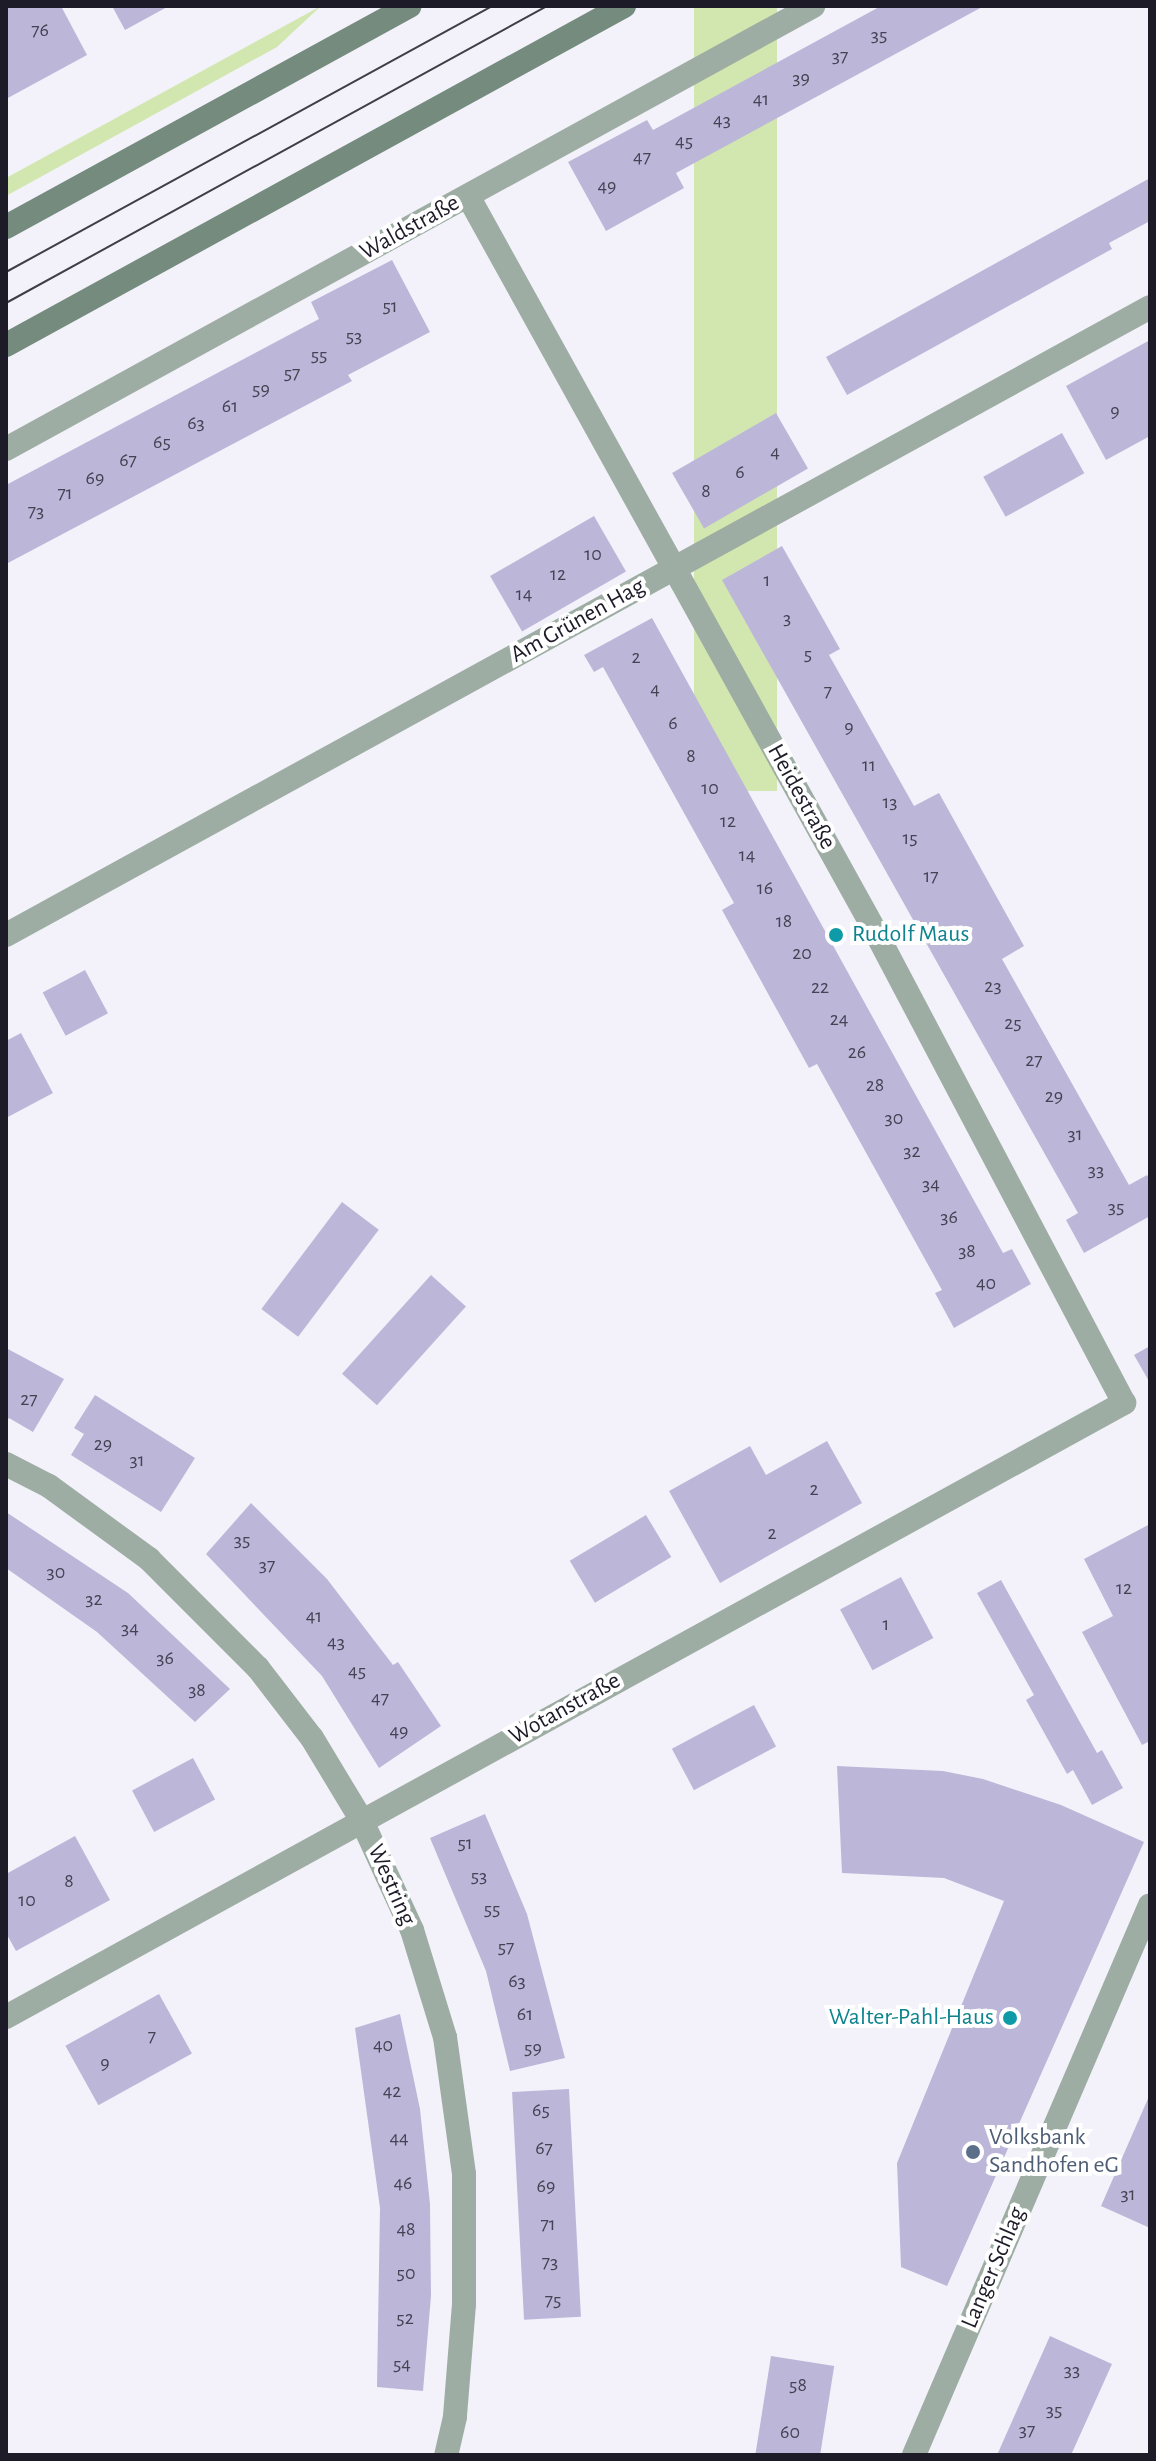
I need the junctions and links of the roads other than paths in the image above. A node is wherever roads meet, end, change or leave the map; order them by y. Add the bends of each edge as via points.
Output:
1 (409, 6) edge
2 (624, 6) edge
3 (813, 6) edge
4 (468, 196) junction
5 (6, 227) edge
6 (1150, 307) edge
7 (6, 345) edge
8 (6, 449) edge
9 (675, 568) junction
10 (6, 935) edge
11 (1124, 1403) joint
12 (6, 1464) edge
13 (362, 1821) junction
14 (1150, 1905) edge
15 (6, 2017) edge
16 (446, 2455) edge
17 (914, 2455) edge

1 - 5 main road
2 - 7 main road
3 - 4 street, Waldstraße
4 - 8 street, Waldstraße
4 - 9 street, Heidestraße
6 - 9 street, Am Grünen Hag
9 - 10 street, Am Grünen Hag
9 - 11 street, Heidestraße via 874,929
11 - 13 street, Wotanstraße
12 - 13 street, Westring via 49,1486 149,1559 204,1609 312,1738
13 - 15 street, Wotanstraße
13 - 16 street, Westring via 412,1930 445,2037 464,2174 464,2304 455,2417
14 - 17 street, Langer Schlag

